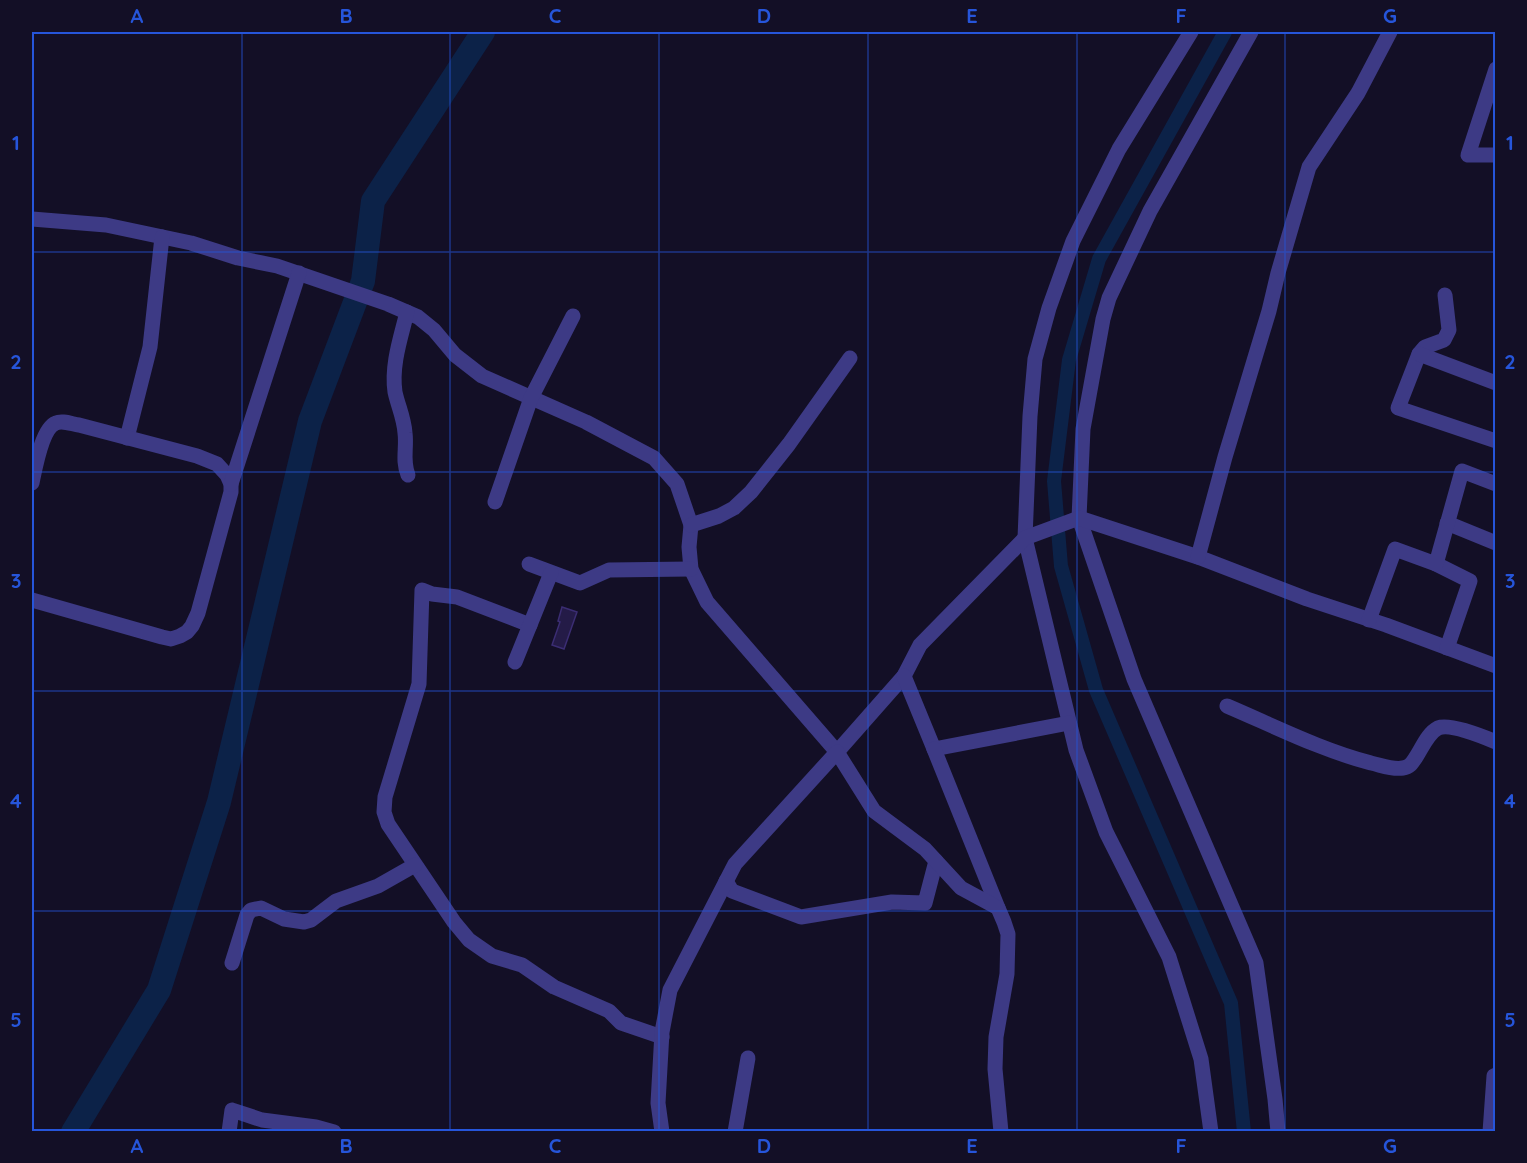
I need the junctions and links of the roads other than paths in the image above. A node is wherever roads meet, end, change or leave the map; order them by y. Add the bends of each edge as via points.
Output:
1 (1191, 32) edge
2 (1251, 32) edge
3 (1390, 32) edge
4 (1496, 69) edge
5 (1496, 155) edge
6 (32, 219) edge
7 (162, 237) junction
8 (299, 273) junction
9 (1446, 296) dead end
10 (407, 312) junction
11 (573, 316) dead end
12 (1419, 354) junction
13 (850, 358) dead end
14 (1496, 383) edge
15 (527, 396) junction
16 (127, 438) junction
17 (1496, 441) edge
18 (408, 475) dead end
19 (32, 483) edge
20 (231, 484) junction
21 (1496, 484) edge
22 (495, 502) dead end
23 (1073, 520) junction
24 (1447, 523) junction
25 (691, 525) junction
26 (1025, 538) junction
27 (1496, 543) edge
28 (1198, 557) junction
29 (529, 564) dead end
30 (1436, 564) junction
31 (691, 569) junction
32 (551, 573) junction
33 (32, 600) edge
34 (1370, 620) junction
35 (530, 625) junction
36 (1447, 648) junction
37 (515, 662) dead end
38 (1496, 666) edge
39 (904, 676) junction
40 (1227, 706) dead end
41 (1069, 723) junction
42 (1496, 742) edge
43 (934, 749) junction
44 (837, 752) junction
45 (936, 861) junction
46 (415, 865) junction
47 (726, 881) junction
48 (998, 908) junction
49 (232, 963) dead end
50 (662, 1037) junction
51 (748, 1058) dead end
52 (1496, 1075) edge
53 (229, 1131) edge
54 (329, 1131) edge
55 (662, 1131) edge
56 (735, 1131) edge
57 (1001, 1131) edge
58 (1211, 1131) edge
59 (1278, 1131) edge
60 (1490, 1131) edge

1 - 26 street via 1114,159 1073,241 1049,308 1035,359
2 - 23 street via 1150,211 1109,298 1083,429
3 - 28 street via 1358,93 1309,167
4 - 5 street via 1468,155
6 - 7 street via 106,225
7 - 8 street
7 - 16 street via 150,347
8 - 10 street
8 - 20 street
9 - 12 street via 1449,330 1444,340 1425,347
10 - 15 street via 434,330 455,355 482,376
10 - 18 street via 396,359 395,391 406,435 404,459
11 - 15 street
12 - 14 street
12 - 17 street via 1398,408
13 - 25 street via 751,492 734,508
15 - 22 street
15 - 25 street via 654,458 677,484
16 - 19 street via 79,424 55,423 44,436
16 - 20 street via 217,464
20 - 33 street via 198,613 187,632 171,639
21 - 24 street via 1462,471
23 - 26 street
23 - 28 street
23 - 59 street via 1134,680 1256,963
24 - 27 street
24 - 30 street
25 - 31 street
26 - 39 street via 920,645
26 - 41 street
28 - 34 street
29 - 32 street
30 - 34 street via 1395,549
30 - 36 street via 1470,581
31 - 32 street via 609,570 580,583
31 - 44 street via 707,602
32 - 35 street
34 - 36 street
35 - 37 street
35 - 46 street via 457,597 422,590 419,684 391,775 384,812
36 - 38 street
39 - 43 street
39 - 44 street
40 - 42 street via 1321,746 1390,768 1411,765 1439,728
41 - 43 street
41 - 58 street via 1106,832 1169,957 1201,1059
43 - 48 street
44 - 45 street via 874,811
44 - 47 street via 735,864
45 - 47 street via 925,903 892,902 801,917 732,891
45 - 48 street via 961,888
46 - 49 street via 378,886 336,901 304,922 284,919 261,908 251,910
46 - 50 street via 469,940 492,956 522,965 555,987 609,1011 621,1023
47 - 50 street via 670,990
48 - 57 street via 1008,934 1007,974 996,1037
50 - 55 street via 658,1103
51 - 56 street
52 - 60 street
53 - 54 street via 232,1110 262,1120

